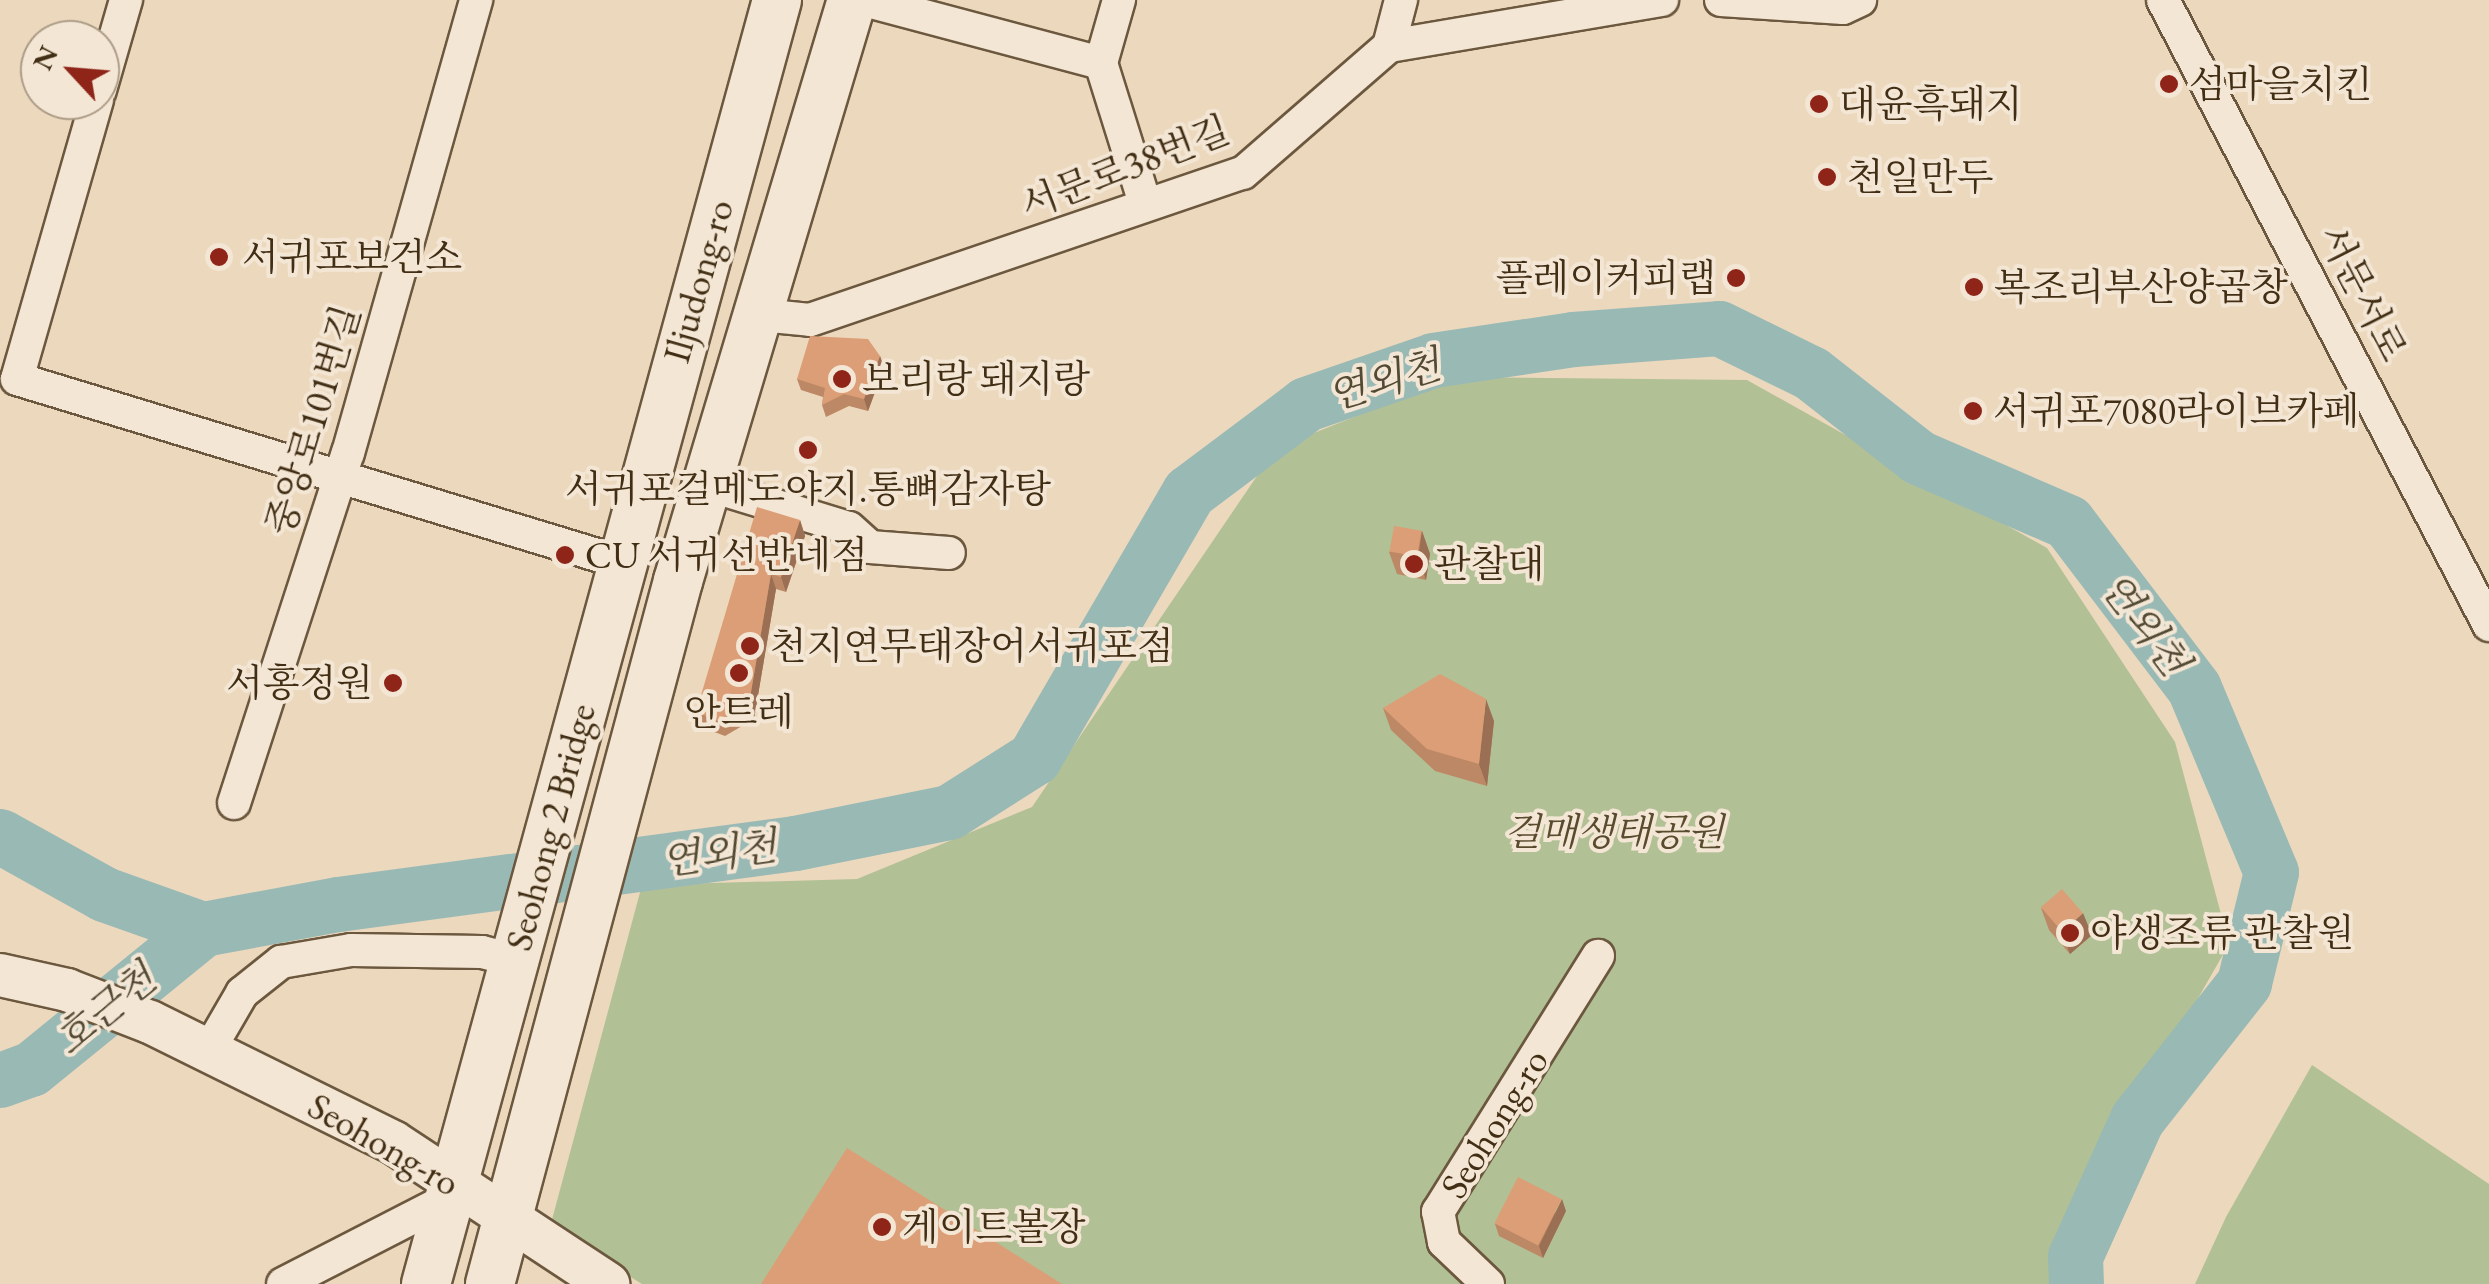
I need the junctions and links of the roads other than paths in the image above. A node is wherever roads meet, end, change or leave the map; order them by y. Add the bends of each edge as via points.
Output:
1 (476, 0) edge
2 (777, 0) edge
3 (852, 0) edge
4 (864, 0) edge
5 (1119, 0) edge
6 (1401, 0) edge
7 (1662, 0) edge
8 (1721, 0) edge
9 (1860, 0) edge
10 (2163, 0) edge
11 (1389, 46) junction
12 (1101, 64) junction
13 (91, 120) edge
14 (1145, 203) junction
15 (762, 315) junction
16 (340, 477) junction
17 (708, 485) junction
18 (950, 553) dead end
19 (620, 562) junction
20 (678, 581) joint
21 (2489, 625) edge
22 (234, 803) dead end
23 (1598, 956) dead end
24 (515, 960) junction
25 (0, 975) edge
26 (209, 1050) junction
27 (454, 1190) junction
28 (512, 1222) junction
29 (283, 1284) edge
30 (426, 1284) edge
31 (490, 1284) edge
32 (608, 1284) edge
33 (1488, 1284) edge

1 - 16 street, 중앙로101번길
2 - 19 main road, Iljudong-ro
3 - 15 main road, Iljudong-ro
4 - 12 street
5 - 12 street
6 - 11 street
7 - 11 street
8 - 9 street via 1842,8
10 - 21 street, 서문서로
11 - 14 street, 서문로38번길 via 1244,173
12 - 14 street
13 - 16 street via 17,378
14 - 15 street, 서문로38번길 via 810,320
15 - 17 main road, Iljudong-ro
16 - 19 street
16 - 22 street, 중앙로101번길
17 - 18 street via 849,528 870,548
17 - 20 main road, Iljudong-ro
19 - 24 main road, Seohong 2 Bridge
20 - 28 main road, Seohong 2 Bridge via 536,1103
23 - 33 street, Seohong-ro via 1438,1212 1444,1242
24 - 26 street via 482,952 351,950 282,962 242,993
24 - 27 main road, Seohong 2 Bridge
25 - 26 street, Seohong-ro via 67,990
26 - 27 street, Seohong-ro via 393,1142
27 - 28 street, Seohong-ro
27 - 29 street
27 - 30 main road
28 - 31 main road
28 - 32 street, Seohong-ro

